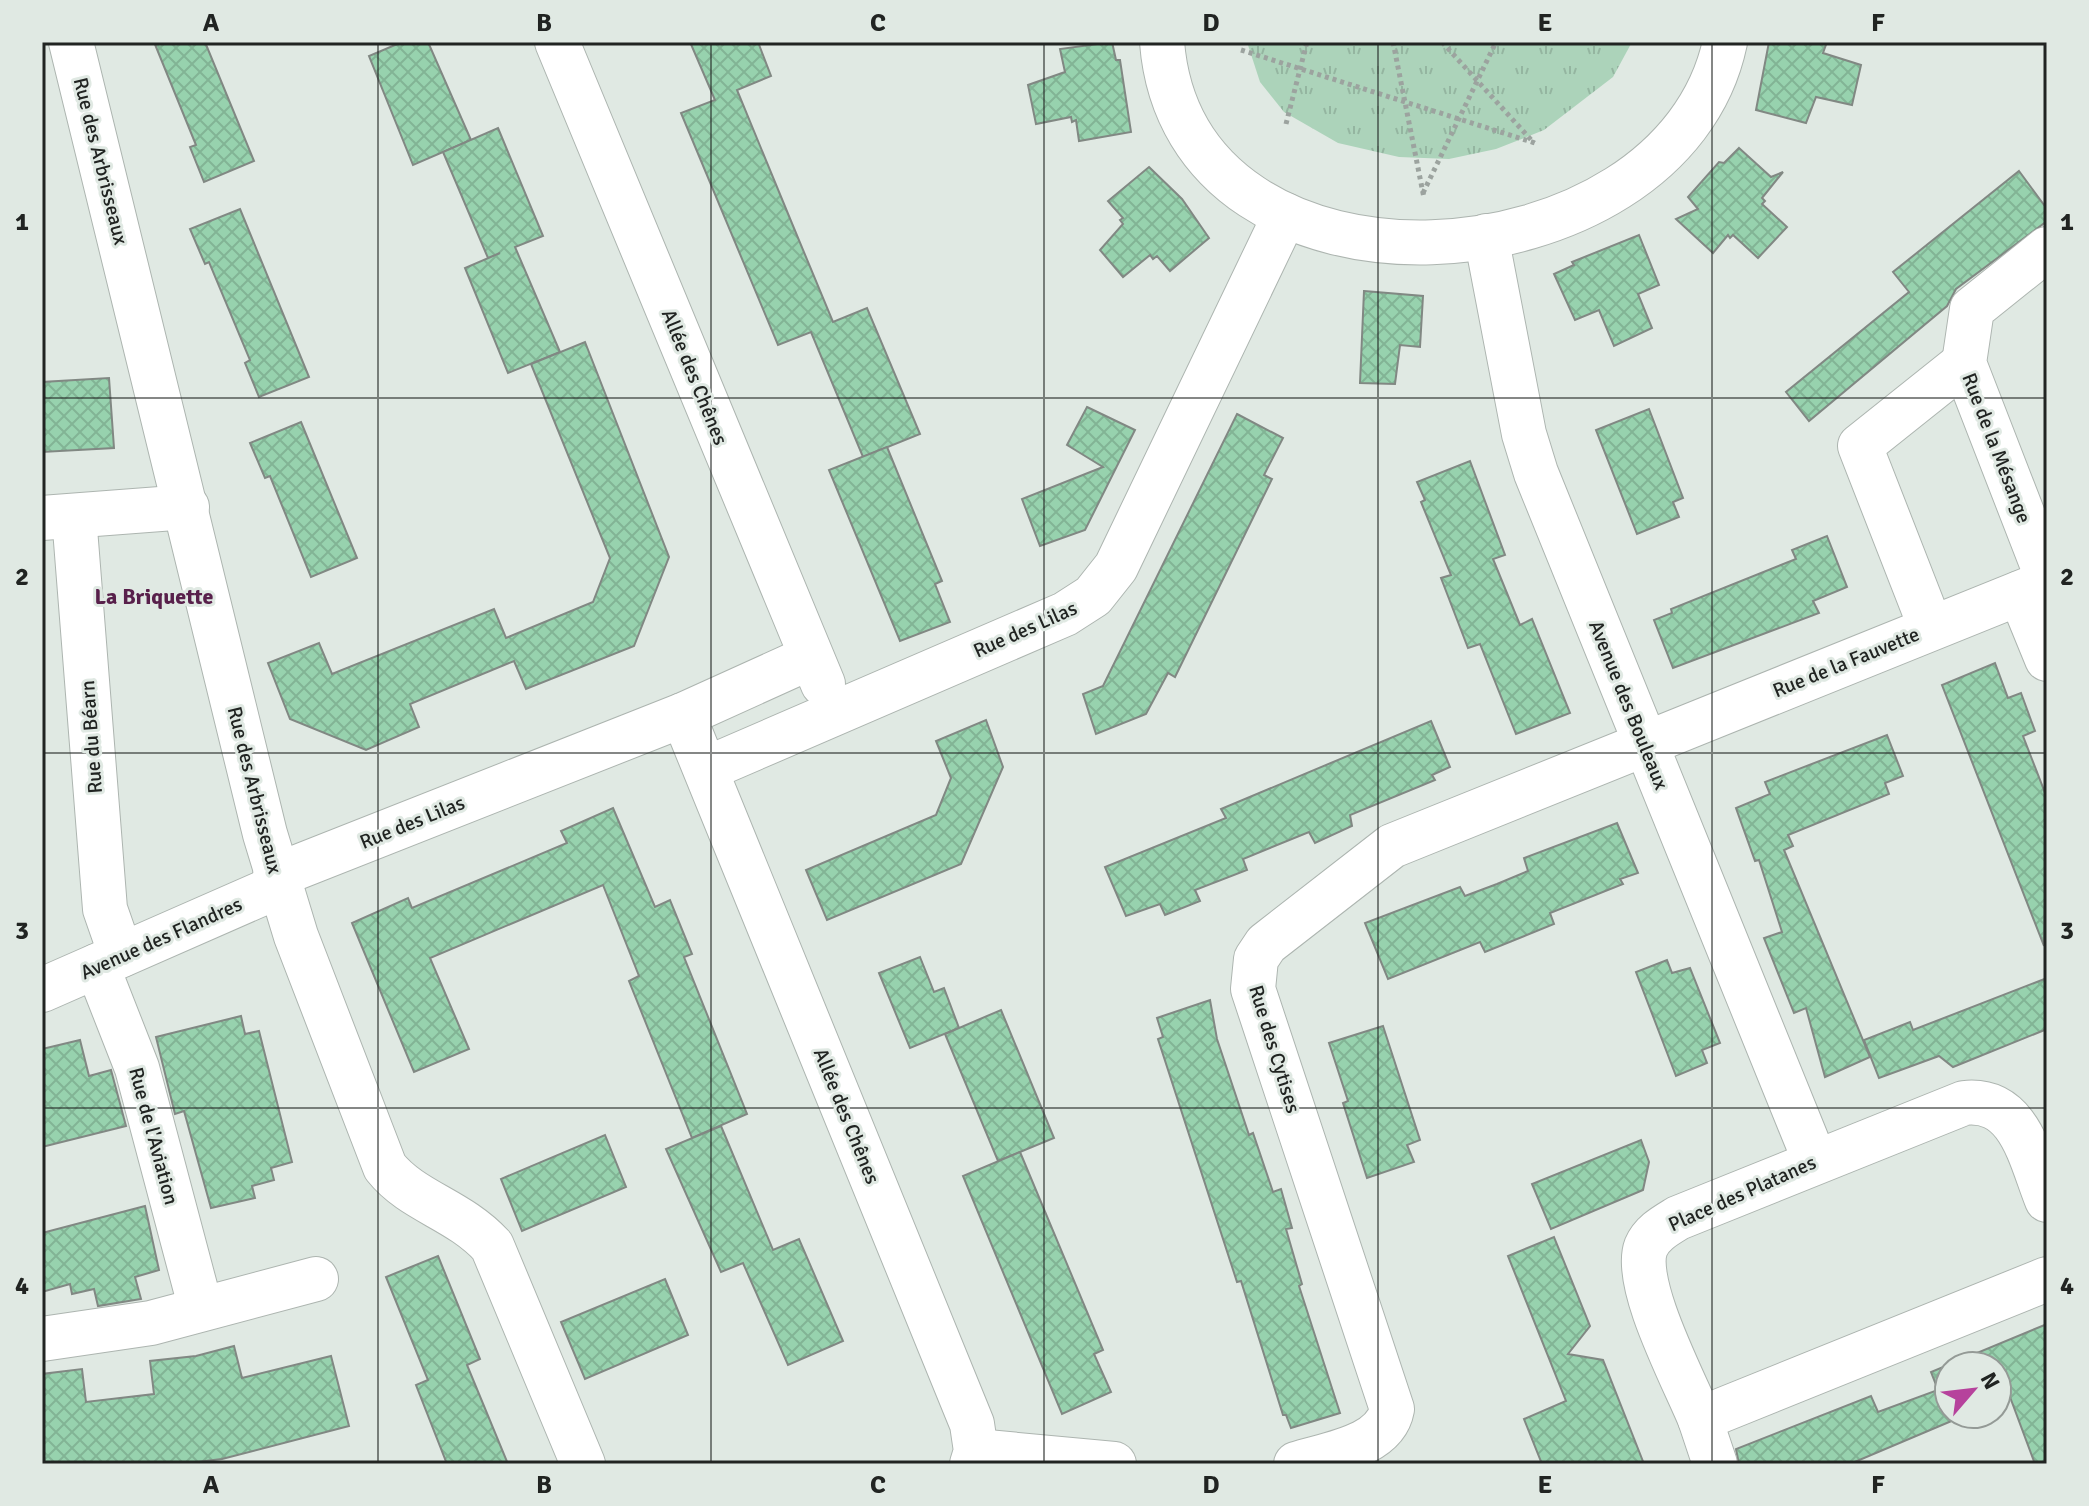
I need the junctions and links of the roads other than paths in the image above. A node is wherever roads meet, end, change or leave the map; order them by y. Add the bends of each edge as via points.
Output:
1 (71, 42) edge
2 (557, 42) edge
3 (1162, 42) edge
4 (1725, 42) edge
5 (1285, 215) junction
6 (1486, 236) junction
7 (2047, 249) edge
8 (1964, 363) junction
9 (187, 507) junction
10 (58, 517) edge
11 (2038, 584) edge
12 (1931, 628) junction
13 (811, 657) junction
14 (2047, 659) edge
15 (835, 712) junction
16 (683, 715) junction
17 (1644, 743) junction
18 (706, 769) junction
19 (277, 881) junction
20 (109, 960) junction
21 (42, 990) edge
22 (1815, 1161) junction
23 (2047, 1200) edge
24 (316, 1279) dead end
25 (2047, 1279) edge
26 (201, 1309) junction
27 (42, 1339) edge
28 (1700, 1419) junction
29 (974, 1458) edge
30 (583, 1464) edge
31 (1114, 1464) edge
32 (1296, 1464) edge
33 (1715, 1464) edge

1 - 9 street, Rue des Arbrisseaux
2 - 13 street, Allée des Chênes
3 - 5 street via 1173,96 1199,149 1235,186
4 - 6 street via 1700,106 1660,154 1631,178 1577,210
5 - 6 street via 1343,235 1434,244
5 - 15 street, Rue des Lilas via 1106,582 1065,614
6 - 17 street, Avenue des Bouleaux via 1530,457
7 - 8 street, Rue de la Mésange via 1972,309
8 - 11 street, Rue de la Mésange
8 - 12 street, Rue de la Mésange via 1860,446
9 - 10 street
9 - 19 street, Rue des Arbrisseaux
10 - 20 street, Rue du Béarn
11 - 12 street, Rue de la Fauvette
11 - 14 street, Rue de la Mésange
12 - 17 street, Rue de la Fauvette
13 - 15 street, Allée des Chênes
13 - 16 street, Rue des Lilas
15 - 18 street, Rue des Lilas
16 - 18 street
16 - 19 street, Rue des Lilas
17 - 22 street, Avenue des Bouleaux
17 - 32 street, Rue des Cytises via 1392,846 1278,932 1256,959 1256,999 1392,1409 1390,1420 1374,1437
18 - 29 street, Allée des Chênes via 972,1424
19 - 20 street, Avenue des Flandres
19 - 30 street, Rue des Arbrisseaux via 385,1167 405,1188 467,1222 492,1246
20 - 21 street, Avenue des Flandres
20 - 26 street, Rue de l'Aviation
22 - 23 street, Place des Platanes via 1948,1107 1979,1101 2006,1112 2016,1125
22 - 28 street, Place des Platanes via 1678,1218 1653,1235 1645,1250 1651,1299
24 - 26 street
25 - 28 street
26 - 27 street via 116,1330
28 - 33 street
29 - 31 street

